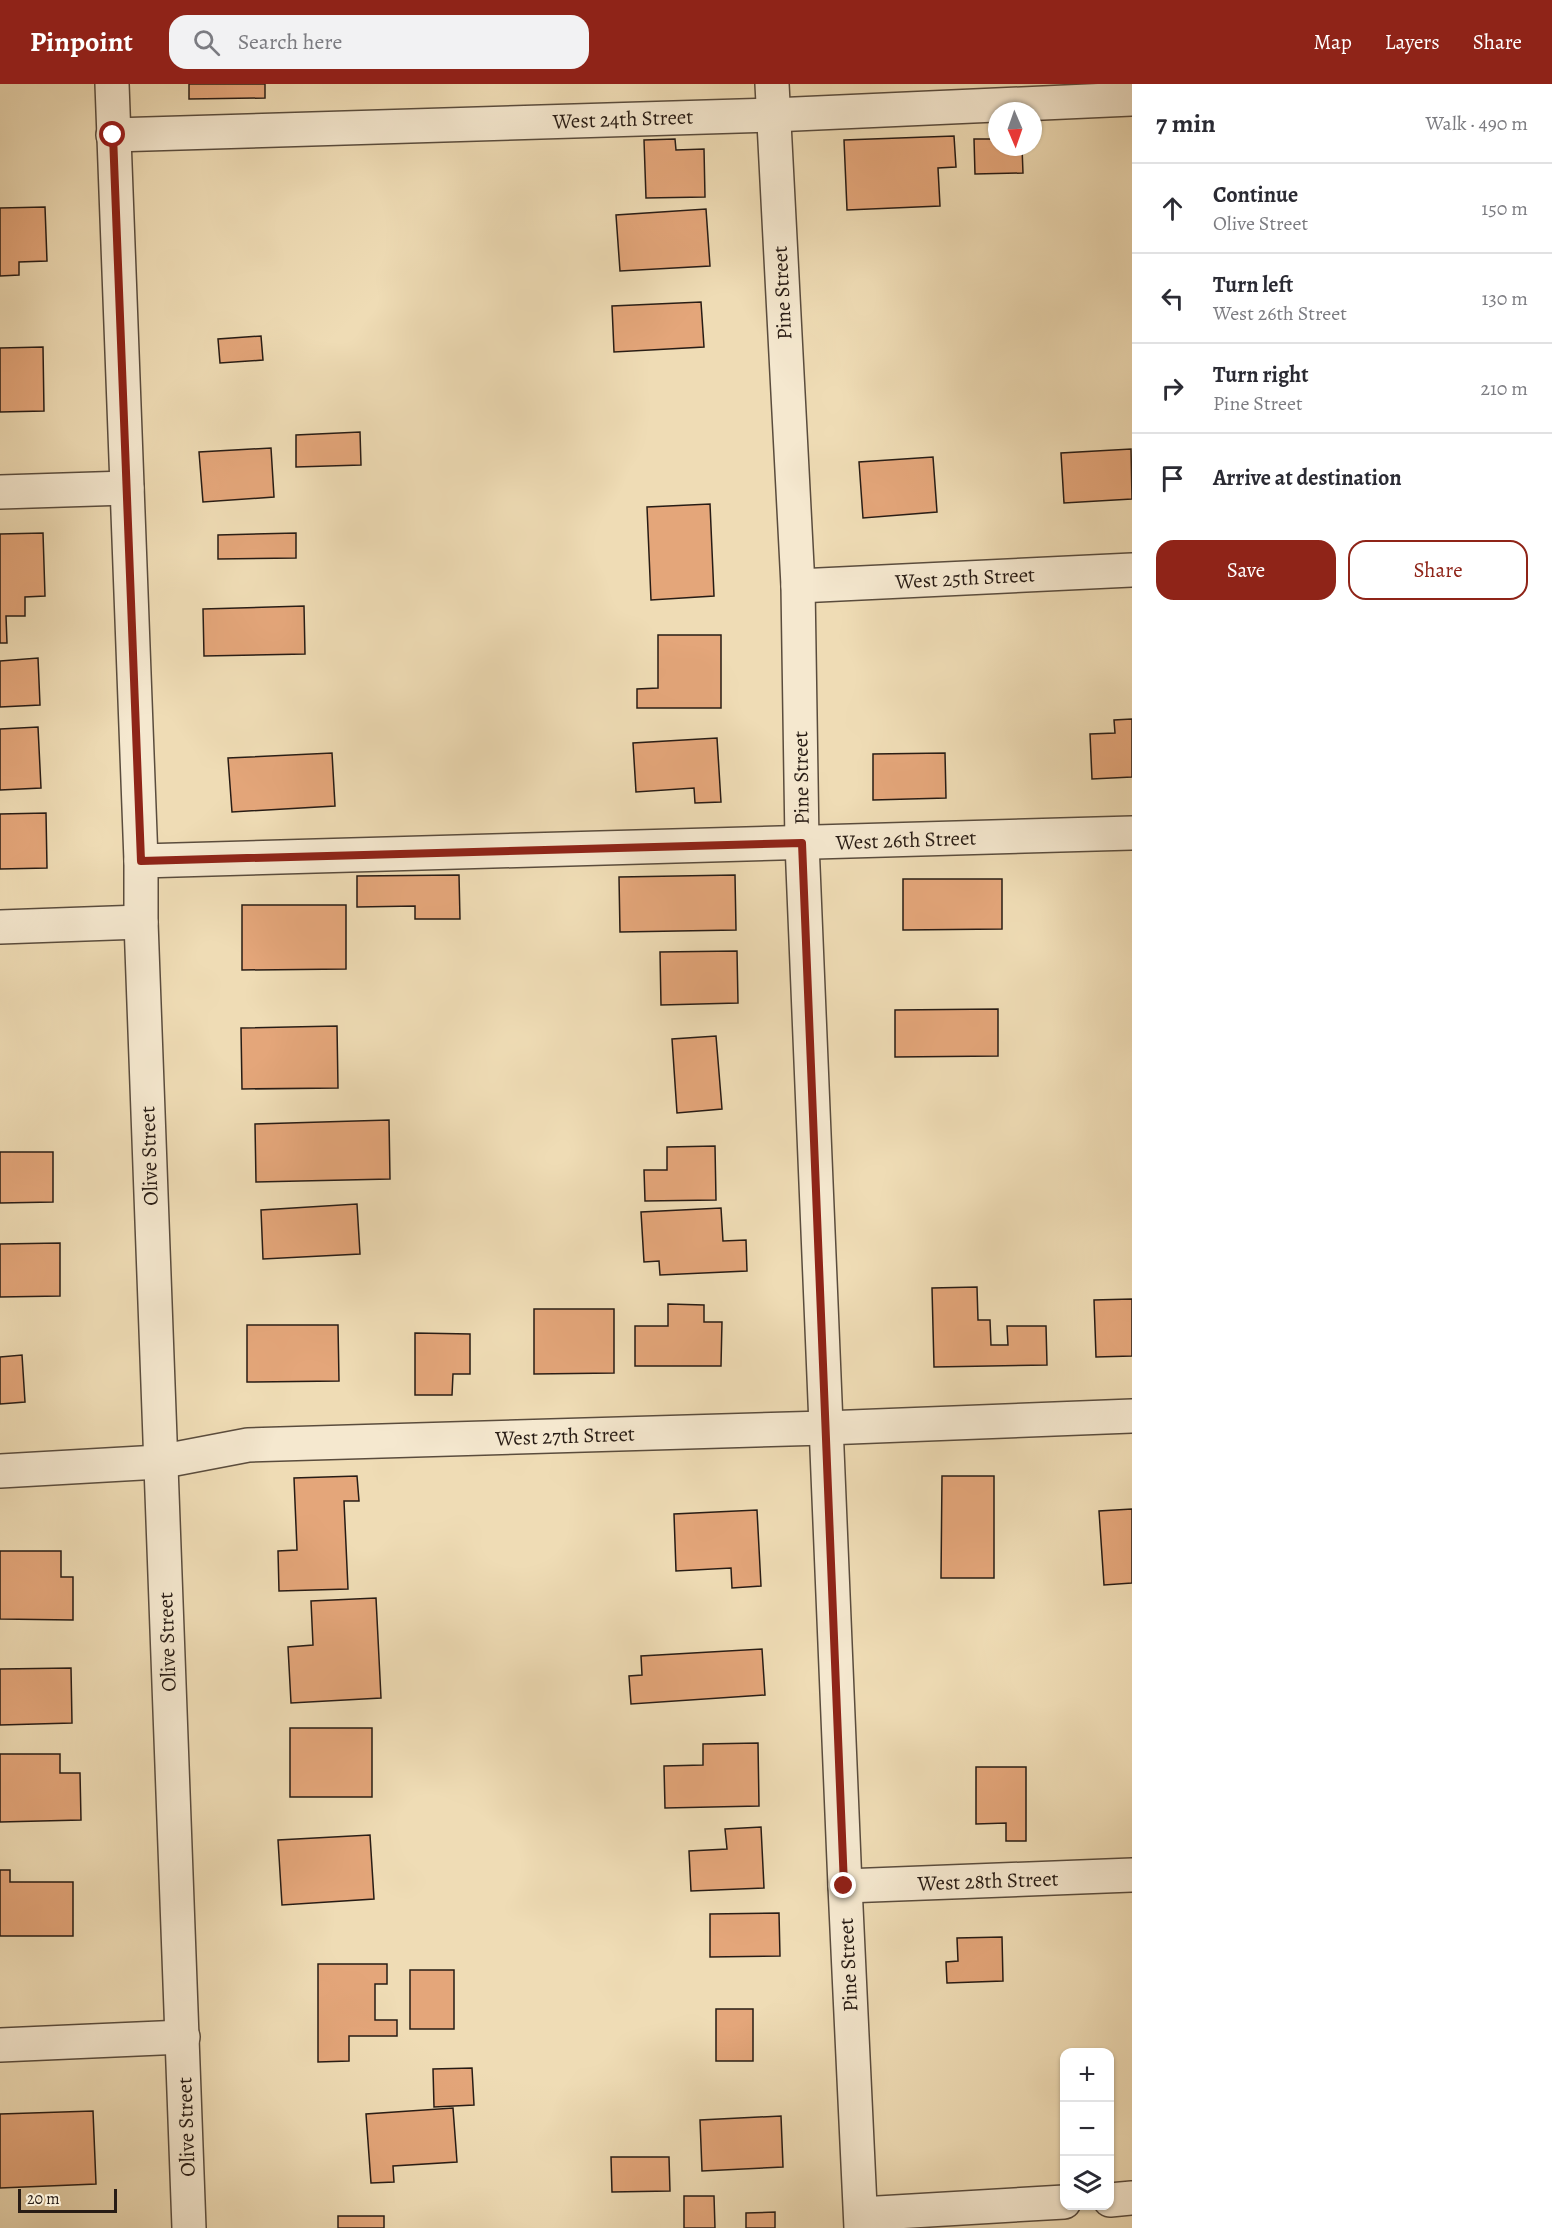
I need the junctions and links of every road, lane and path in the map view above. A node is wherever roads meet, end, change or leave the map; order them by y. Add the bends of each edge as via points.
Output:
1 (112, 84) edge
2 (772, 99) edge
3 (1132, 99) edge
4 (113, 135) junction
5 (127, 488) junction
6 (0, 492) edge
7 (1132, 570) edge
8 (798, 586) junction
9 (1132, 834) edge
10 (802, 843) junction
11 (141, 861) junction
12 (141, 922) junction
13 (0, 927) edge
14 (1132, 1416) edge
15 (825, 1428) junction
16 (159, 1462) junction
17 (0, 1471) edge
18 (1132, 1875) edge
19 (844, 1886) junction
20 (183, 2037) junction
21 (0, 2045) edge
22 (1132, 2198) edge
23 (1114, 2200) edge
24 (1060, 2202) edge
25 (861, 2221) edge
26 (189, 2228) edge

1 - 4 street, Olive Street
2 - 3 street, West 24th Street
2 - 4 street, West 24th Street
2 - 8 street, Pine Street
4 - 5 street, Olive Street
5 - 6 street
5 - 11 street, Olive Street
7 - 8 street, West 25th Street
8 - 10 street, Pine Street
9 - 10 street, West 26th Street
10 - 11 street, West 26th Street
10 - 15 street, Pine Street
11 - 12 street, Olive Street
12 - 13 street
12 - 16 street, Olive Street
14 - 15 street, West 27th Street
15 - 16 street, West 27th Street via 248,1445
15 - 19 street, Pine Street
16 - 17 street, West 27th Street
16 - 20 street, Olive Street
18 - 19 street, West 28th Street
19 - 25 street, Pine Street
20 - 21 street
20 - 26 street, Olive Street
22 - 23 street
24 - 25 street

